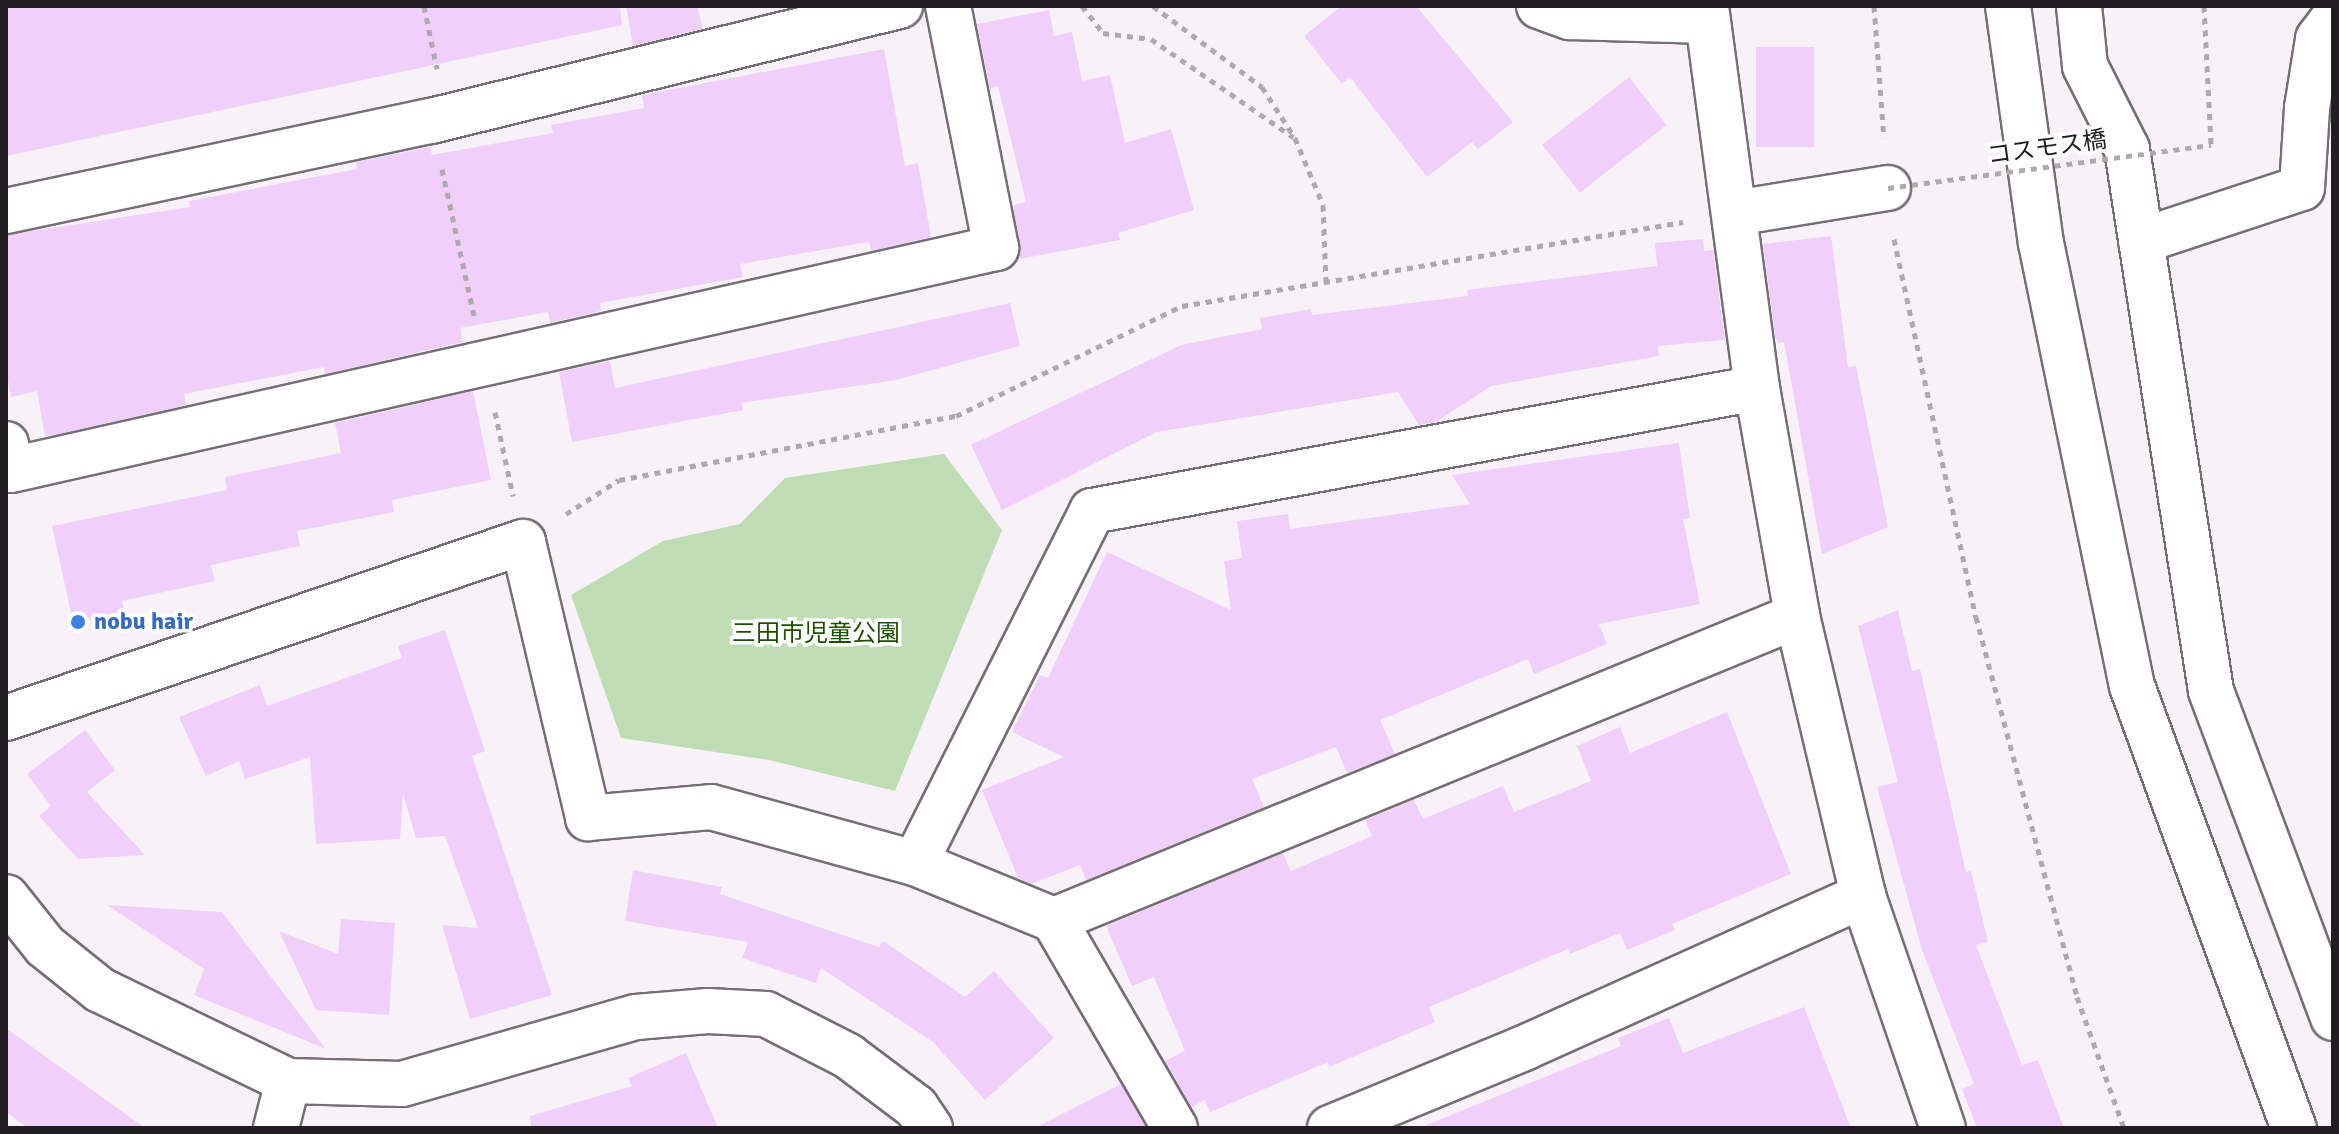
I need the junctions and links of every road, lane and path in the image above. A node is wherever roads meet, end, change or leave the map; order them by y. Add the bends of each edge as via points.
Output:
1 (424, 6) edge
2 (900, 6) edge
3 (948, 6) edge
4 (1082, 6) edge
5 (1153, 6) edge
6 (1539, 6) edge
7 (1874, 6) edge
8 (2008, 6) edge
9 (2079, 6) edge
10 (2204, 6) edge
11 (1707, 14) edge
12 (2333, 19) edge
13 (439, 119) junction
14 (1295, 138) junction
15 (1884, 142) dead end
16 (1888, 188) joint
17 (6, 211) edge
18 (1735, 213) junction
19 (1893, 233) dead end
20 (2141, 241) junction
21 (1326, 283) junction
22 (484, 361) junction
23 (1757, 388) junction
24 (6, 444) edge
25 (523, 542) junction
26 (1797, 616) junction
27 (6, 718) edge
28 (915, 863) junction
29 (1863, 896) junction
30 (6, 897) edge
31 (1054, 920) junction
32 (2333, 1018) edge
33 (288, 1081) junction
34 (276, 1128) edge
35 (930, 1128) edge
36 (1175, 1128) edge
37 (1330, 1128) edge
38 (1943, 1128) edge
39 (2124, 1128) edge
40 (2294, 1128) edge

1 - 13 path
2 - 13 street
3 - 22 street via 996,248
4 - 14 path via 1103,33 1151,39
5 - 14 path via 1262,87
6 - 11 street via 1570,17
7 - 15 path
8 - 40 street via 2041,243 2132,686
9 - 20 street via 2085,66 2127,149
10 - 16 path, コスモス橋, bridge via 2211,145
11 - 18 street
12 - 20 street via 2318,39 2302,188
13 - 17 street
13 - 22 path
14 - 21 path via 1323,205
16 - 18 street
18 - 21 path
18 - 23 street
19 - 39 path via 1976,617 2077,997
20 - 32 street via 2211,691
21 - 25 path via 1182,306 956,416 619,480
22 - 24 street via 11,470
22 - 25 path
23 - 26 street
23 - 28 street via 1092,511
25 - 27 street
25 - 28 street via 588,818 711,807
26 - 29 street
26 - 31 street
28 - 31 street
29 - 37 street via 1524,1048
29 - 38 street
30 - 33 street via 45,946 100,990
31 - 36 street
33 - 34 street
33 - 35 street via 402,1084 636,1017 708,1011 766,1014 848,1056 916,1107

